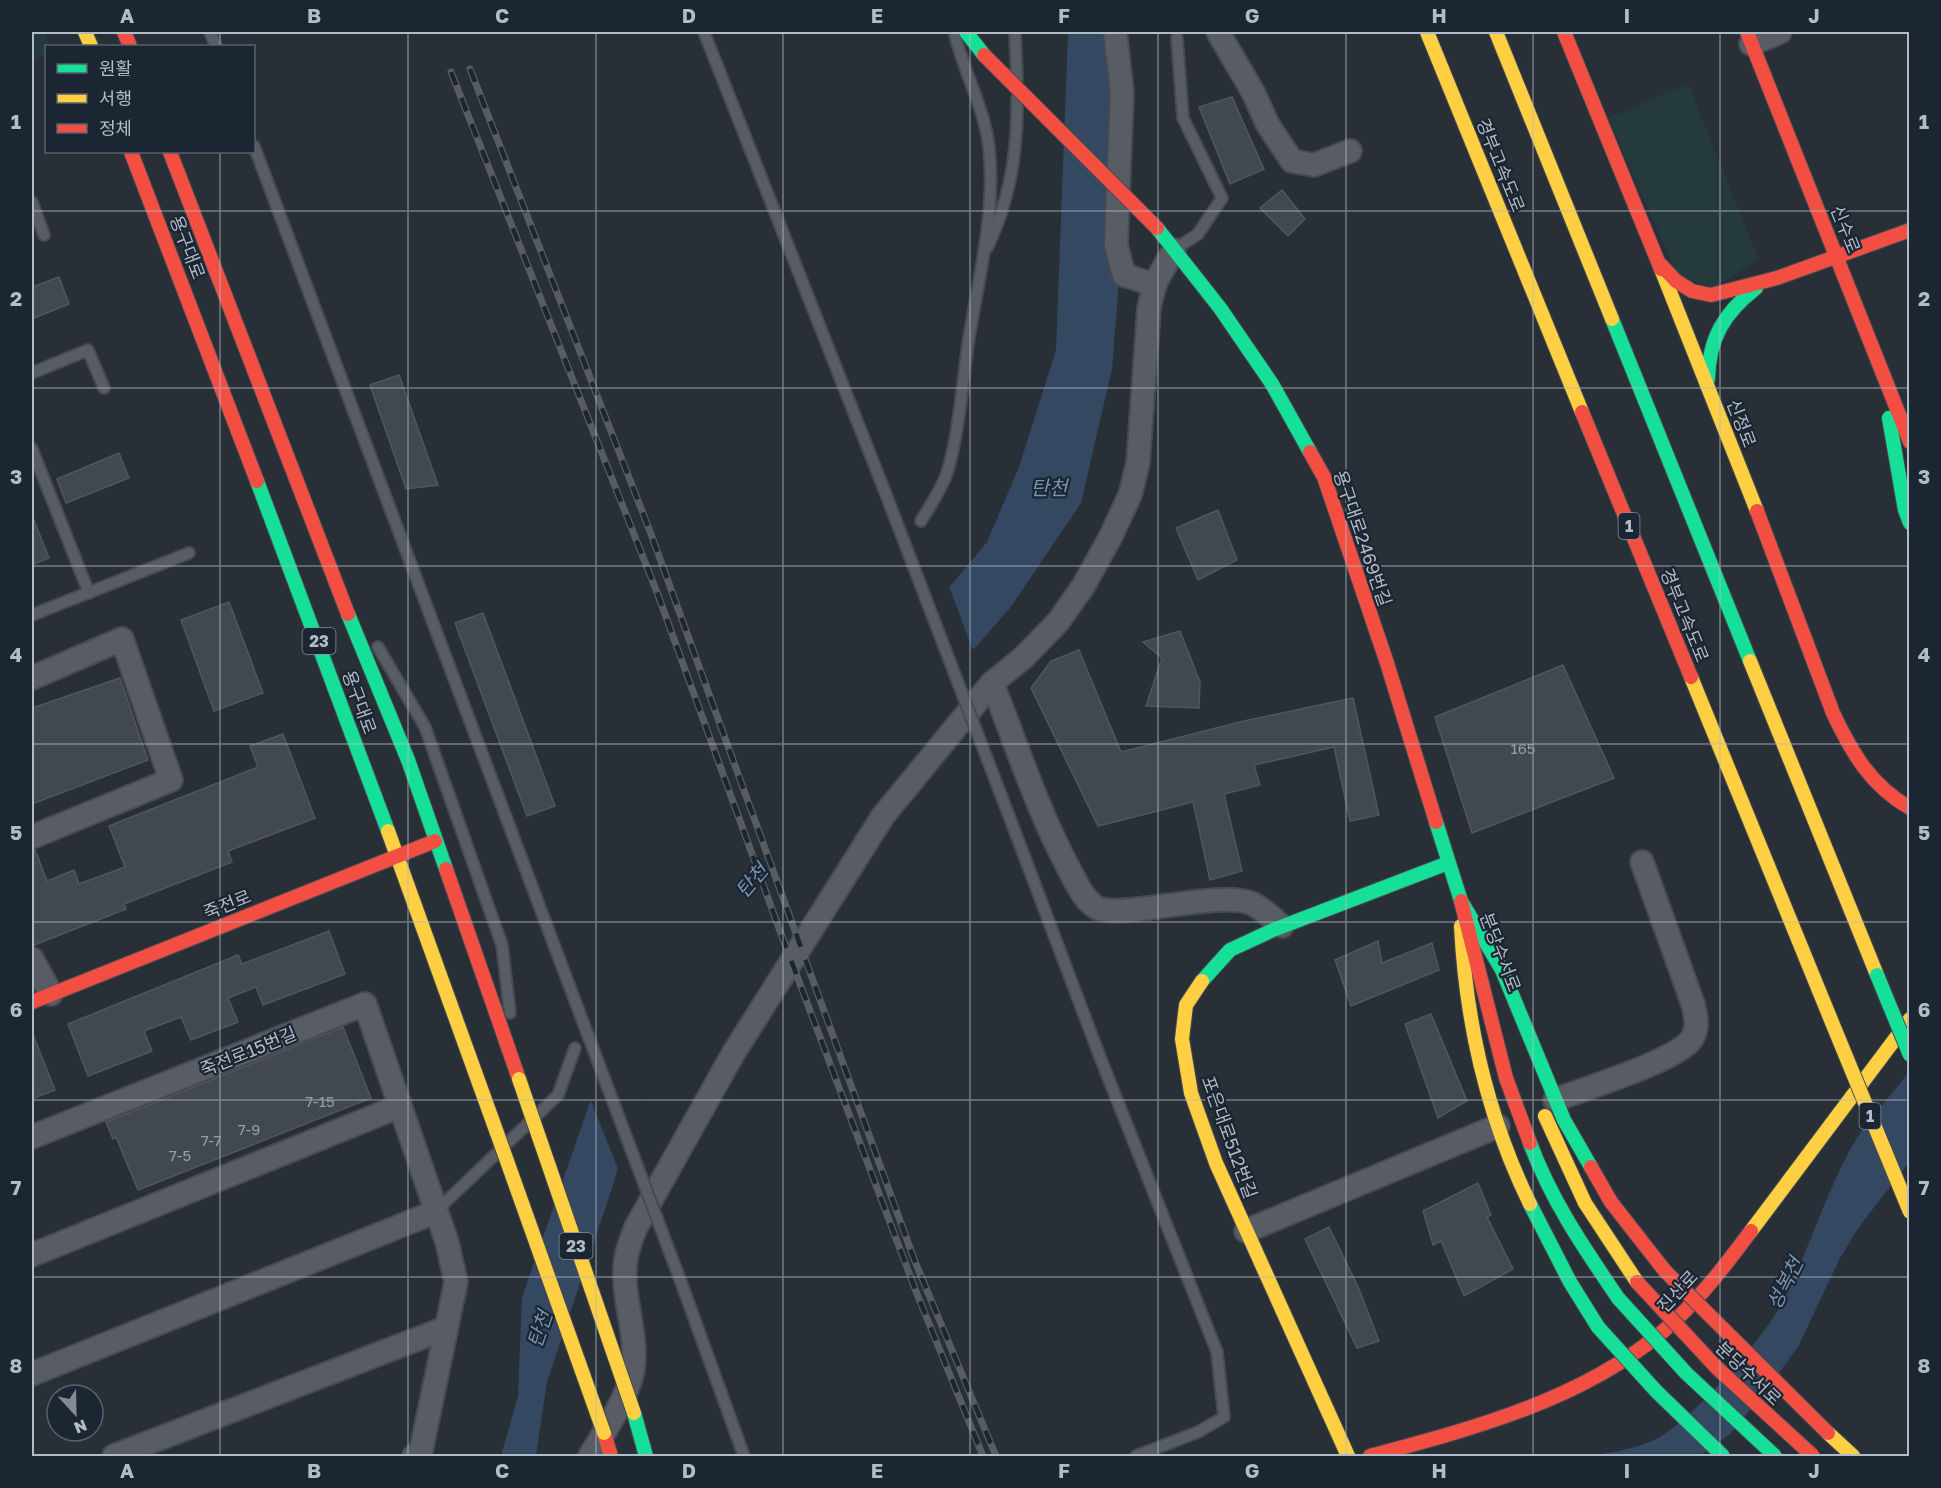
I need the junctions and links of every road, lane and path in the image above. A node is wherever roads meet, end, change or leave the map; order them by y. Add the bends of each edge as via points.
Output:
1 (704, 32) edge
2 (954, 32) edge
3 (966, 32) edge
4 (1015, 32) edge
5 (1115, 32) edge
6 (1218, 32) edge
7 (1427, 32) edge
8 (1496, 32) edge
9 (1564, 32) edge
10 (1780, 32) edge
11 (1177, 38) dead end
12 (1749, 38) edge
13 (255, 149) edge
14 (1350, 151) dead end
15 (131, 153) edge
16 (170, 153) edge
17 (32, 201) edge
18 (1910, 230) edge
19 (44, 235) dead end
20 (1174, 250) junction
21 (983, 256) junction
22 (1837, 256) junction
23 (1658, 261) junction
24 (1764, 282) junction
25 (1155, 285) junction
26 (1880, 366) junction
27 (32, 373) edge
28 (1708, 383) junction
29 (104, 388) dead end
30 (1910, 409) edge
31 (1910, 442) edge
32 (32, 451) edge
33 (1907, 516) edge
34 (921, 521) dead end
35 (189, 553) dead end
36 (324, 554) junction
37 (89, 592) junction
38 (32, 615) edge
39 (366, 626) dead end
40 (371, 636) dead end
41 (32, 678) edge
42 (992, 683) junction
43 (1910, 808) edge
44 (32, 837) edge
45 (435, 841) junction
46 (399, 855) junction
47 (1642, 862) dead end
48 (1449, 863) junction
49 (1461, 901) junction
50 (1282, 926) junction
51 (32, 959) edge
52 (41, 998) edge
53 (1910, 1019) edge
54 (574, 1048) dead end
55 (1910, 1055) edge
56 (1524, 1062) dead end
57 (519, 1079) junction
58 (1548, 1102) junction
59 (400, 1106) junction
60 (1498, 1126) junction
61 (32, 1137) edge
62 (435, 1212) junction
63 (1910, 1212) edge
64 (1246, 1231) junction
65 (32, 1255) edge
66 (446, 1328) junction
67 (32, 1374) edge
68 (114, 1456) edge
69 (414, 1456) edge
70 (590, 1456) edge
71 (610, 1456) edge
72 (646, 1456) edge
73 (744, 1456) edge
74 (1136, 1456) edge
75 (1348, 1456) edge
76 (1370, 1456) edge
77 (1723, 1456) edge
78 (1775, 1456) edge
79 (1813, 1456) edge
80 (1853, 1456) edge

1 - 74 lane, bridge via 1217,1352 1224,1417 1198,1432
2 - 21 lane via 989,146
3 - 20 main road, 용구대로2469번길, bridge
4 - 21 lane via 1018,116 1014,165 998,223
5 - 25 street via 1122,92 1116,245 1124,275
6 - 14 street via 1268,125 1292,160 1314,165
7 - 63 main road, 경부고속도로 / 1, bridge
8 - 55 main road, bridge
9 - 23 main road, 신정로
10 - 12 street
11 - 20 lane via 1184,118 1222,198 1198,234
12 - 22 main road, 신수로
13 - 73 lane, bridge
15 - 46 main road, 용구대로 / 23
16 - 36 main road, 용구대로 / 23
17 - 19 lane
18 - 22 main road
20 - 25 street
20 - 48 main road, 용구대로2469번길 via 1272,384 1324,477
21 - 34 lane via 952,452 939,491
22 - 24 main road
22 - 26 main road, 신수로
23 - 24 main road via 1676,281 1692,291 1711,295
23 - 28 main road, 신정로
24 - 28 main road via 1725,316 1707,353
25 - 42 street via 1149,308 1138,463 1130,495 1084,585 1058,622
26 - 30 main road
26 - 31 main road, 신수로
26 - 33 main road
27 - 29 lane via 88,350
28 - 43 main road, 신정로 via 1845,739 1871,781
32 - 37 lane
35 - 37 lane
36 - 39 lane
36 - 45 main road, 용구대로 / 23 via 408,760
37 - 38 lane
40 - 57 lane via 424,727 502,945
41 - 44 street via 122,639 171,780
42 - 50 street via 1057,847 1083,895 1096,908 1125,910 1224,900 1252,903
42 - 70 street via 884,816 733,1053 636,1227 626,1258 634,1347 632,1372
45 - 46 main road, 죽전로
45 - 57 main road, 용구대로 / 23
46 - 52 main road, 죽전로
46 - 71 main road, 용구대로 / 23, bridge
47 - 58 street via 1693,1004 1695,1032 1668,1056
48 - 49 main road, 용구대로2469번길
48 - 50 main road, 포은대로512번길
49 - 56 main road, 분당수서로
49 - 58 main road via 1502,970
49 - 60 main road via 1461,974 1487,1099
49 - 78 main road, 분당수서로, bridge via 1506,1078 1544,1180 1618,1298 1686,1373
50 - 64 main road, 포은대로512번길 via 1230,950 1186,1005 1182,1039 1191,1093
51 - 52 street
53 - 76 main road, 진산로 via 1715,1275 1664,1331 1611,1367 1539,1402
54 - 62 lane via 558,1095
57 - 72 main road, 23, bridge
58 - 79 main road, 분당수서로, bridge via 1560,1157 1597,1228 1637,1282 1717,1368
58 - 80 main road, bridge via 1611,1202 1665,1271
59 - 61 street, 죽전로15번길 via 365,1005
59 - 62 street, 죽전로15번길
59 - 65 street
60 - 64 street
60 - 77 main road, bridge via 1540,1232 1598,1327
62 - 66 street, 죽전로15번길 via 456,1282
62 - 67 street
64 - 75 main road, 포은대로512번길
66 - 68 street
66 - 69 street, 죽전로15번길 via 421,1451

